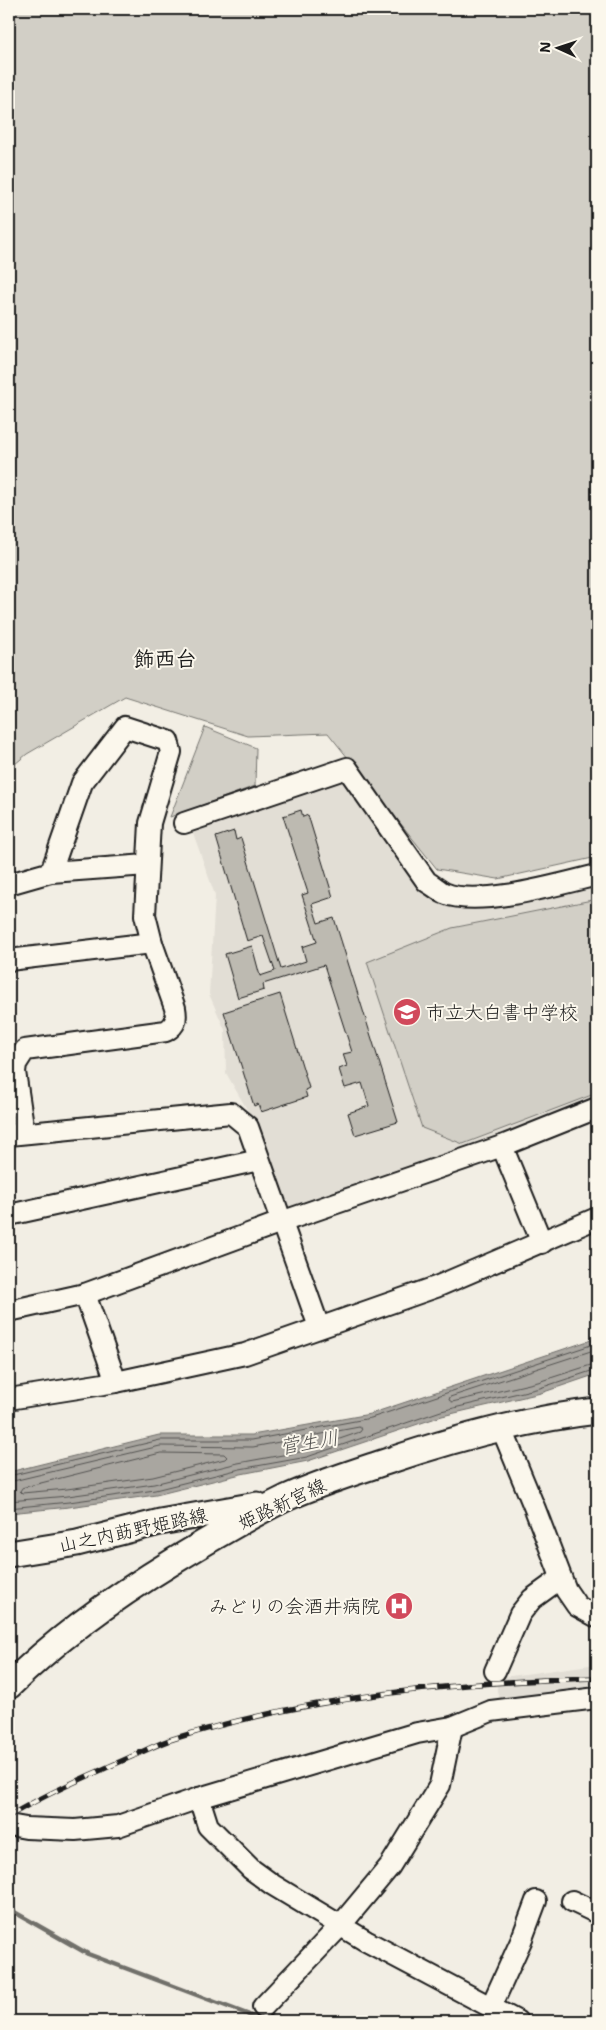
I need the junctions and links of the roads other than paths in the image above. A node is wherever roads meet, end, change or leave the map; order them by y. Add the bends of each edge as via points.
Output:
1 (184, 823) dead end
2 (147, 865) junction
3 (51, 872) junction
4 (597, 875) edge
5 (9, 884) edge
6 (152, 942) junction
7 (9, 960) edge
8 (597, 1108) edge
9 (29, 1132) junction
10 (9, 1135) edge
11 (502, 1146) junction
12 (259, 1160) junction
13 (9, 1215) edge
14 (597, 1218) edge
15 (281, 1222) junction
16 (542, 1243) junction
17 (85, 1294) junction
18 (9, 1311) edge
19 (319, 1327) junction
20 (116, 1382) junction
21 (9, 1400) edge
22 (597, 1411) edge
23 (502, 1429) junction
24 (286, 1498) junction
25 (190, 1517) junction
26 (185, 1555) junction
27 (15, 1556) edge
28 (561, 1578) junction
29 (597, 1617) edge
30 (495, 1671) dead end
31 (9, 1686) edge
32 (597, 1698) edge
33 (452, 1727) junction
34 (199, 1798) junction
35 (9, 1825) edge
36 (536, 1901) dead end
37 (572, 1901) dead end
38 (597, 1913) edge
39 (340, 1926) junction
40 (263, 2007) dead end
41 (491, 2007) junction
42 (517, 2021) edge

1 - 4 street via 347,768 428,882 444,893 469,898 523,892
2 - 3 street
2 - 3 street via 150,823 171,752 168,741 125,727 82,783
2 - 6 street via 145,915
3 - 5 street
6 - 7 street
6 - 9 street via 175,1008 173,1027 166,1032 25,1050 15,1072 22,1125
8 - 11 street
9 - 10 street
9 - 12 street via 231,1113 248,1127
11 - 15 street
11 - 16 street
12 - 13 street
12 - 15 street
14 - 16 street
15 - 17 street
15 - 19 street
16 - 19 street via 436,1287
17 - 18 street
17 - 20 street
19 - 20 street via 245,1354
20 - 21 street
22 - 23 main road, 姫路新宮線
23 - 24 main road, 姫路新宮線 via 402,1456
23 - 28 street
24 - 25 main road, 山之内莇野姫路線
24 - 26 main road, 姫路新宮線
25 - 26 main road via 194,1537
25 - 27 main road, 山之内莇野姫路線
26 - 31 main road, 姫路新宮線 via 92,1615
28 - 29 street via 577,1606
28 - 30 street via 532,1599 520,1614
32 - 33 street via 491,1711
33 - 34 street via 417,1733
33 - 39 street via 440,1785 390,1866
34 - 35 street via 118,1826 75,1830
34 - 39 street via 208,1826 251,1869
36 - 41 street
37 - 38 street
39 - 40 street
39 - 41 street
41 - 42 street

